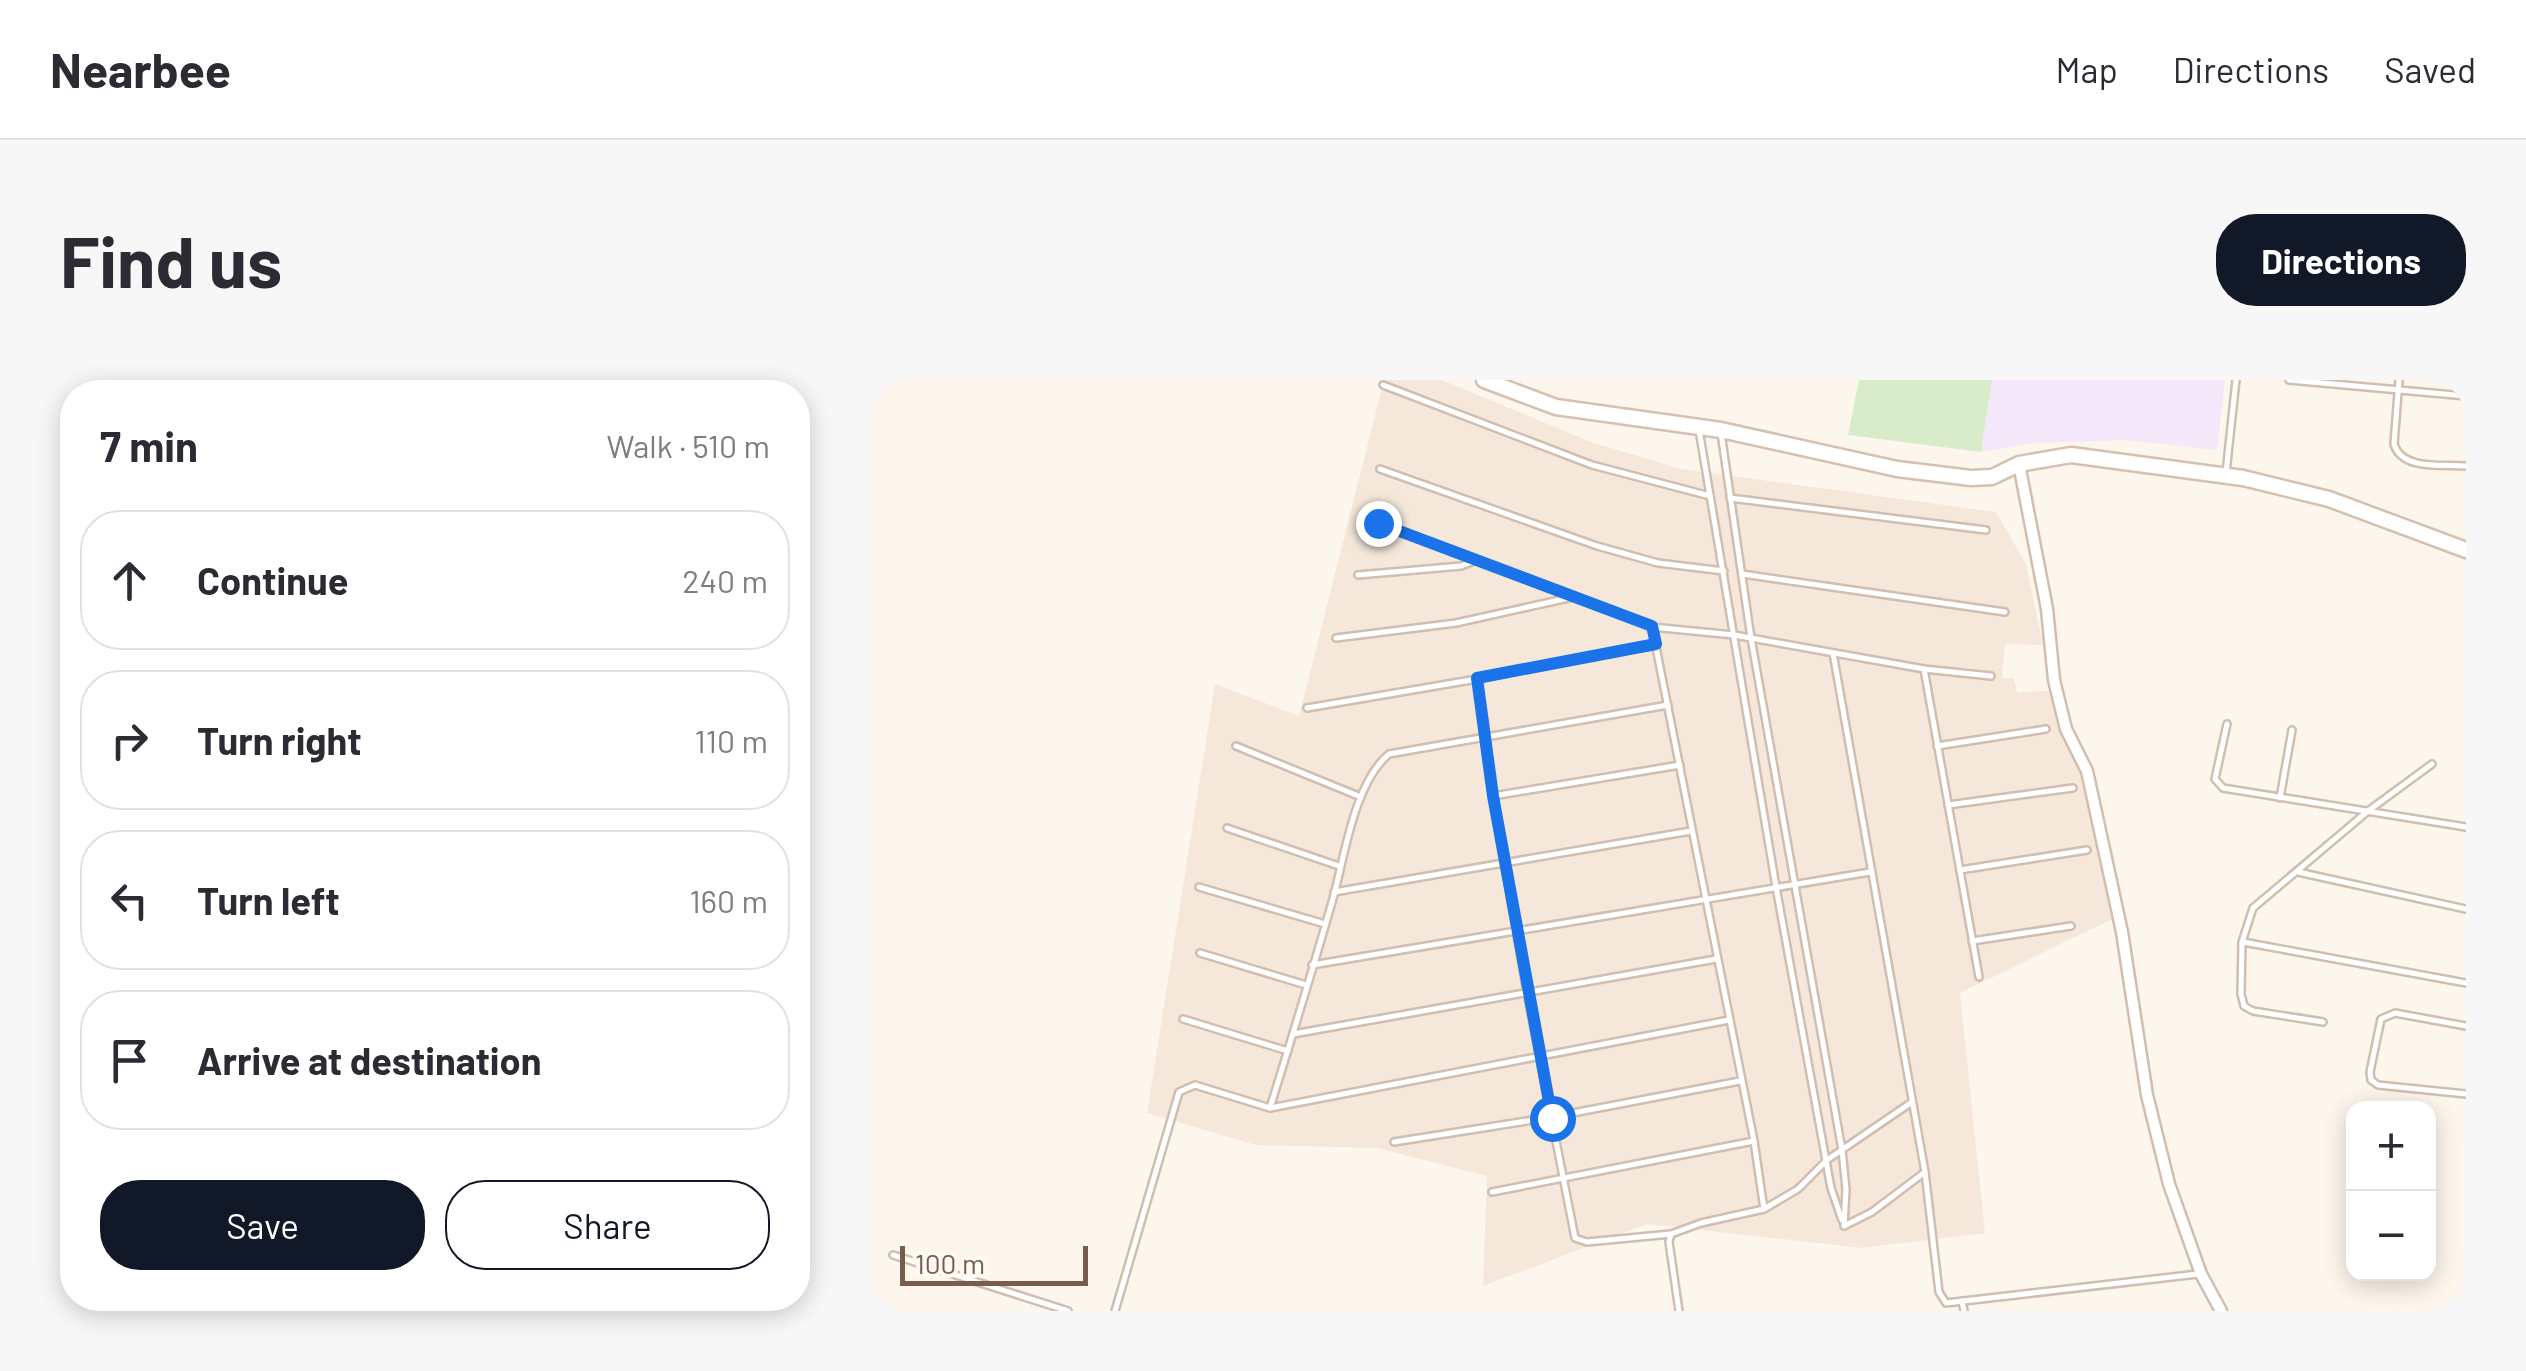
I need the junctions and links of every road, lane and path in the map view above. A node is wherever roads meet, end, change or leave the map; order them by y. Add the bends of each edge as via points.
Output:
1 (1484, 380) edge
2 (2236, 380) edge
3 (2289, 380) edge
4 (2398, 380) edge
5 (1508, 384) edge
6 (1383, 385) dead end
7 (2398, 390) junction
8 (2466, 396) edge
9 (1698, 426) junction
10 (1721, 430) junction
11 (2019, 464) junction
12 (2466, 466) edge
13 (1380, 469) dead end
14 (2226, 476) junction
15 (1710, 496) junction
16 (1730, 498) junction
17 (1378, 523) dead end
18 (1986, 530) dead end
19 (2466, 550) edge
20 (1476, 559) junction
21 (1724, 572) junction
22 (1742, 574) junction
23 (1358, 575) dead end
24 (1576, 596) junction
25 (2005, 612) dead end
26 (1652, 626) junction
27 (1734, 635) junction
28 (1336, 638) dead end
29 (1751, 638) junction
30 (1656, 644) junction
31 (1832, 653) junction
32 (1924, 670) junction
33 (1992, 676) dead end
34 (1477, 678) junction
35 (1668, 705) junction
36 (1307, 708) dead end
37 (2227, 724) dead end
38 (2046, 729) dead end
39 (2292, 730) dead end
40 (1484, 736) junction
41 (1236, 746) dead end
42 (1938, 746) junction
43 (1680, 764) junction
44 (2432, 764) dead end
45 (2073, 788) dead end
46 (1493, 796) junction
47 (1362, 798) junction
48 (2280, 798) junction
49 (1948, 805) junction
50 (2368, 811) junction
51 (1227, 828) dead end
52 (2466, 828) edge
53 (1691, 830) junction
54 (2088, 850) dead end
55 (1505, 864) junction
56 (1340, 866) junction
57 (1960, 870) junction
58 (1870, 872) junction
59 (2298, 872) junction
60 (1794, 884) junction
61 (1199, 887) dead end
62 (1776, 887) junction
63 (1334, 892) junction
64 (1706, 901) junction
65 (2466, 909) edge
66 (1324, 924) junction
67 (2071, 926) dead end
68 (1517, 928) junction
69 (1972, 940) junction
70 (2242, 942) junction
71 (1200, 953) dead end
72 (1716, 959) junction
73 (1312, 965) junction
74 (1979, 977) dead end
75 (2466, 984) edge
76 (1306, 985) junction
77 (1528, 993) junction
78 (1183, 1018) dead end
79 (1729, 1020) junction
80 (2323, 1022) dead end
81 (2466, 1026) edge
82 (1292, 1034) junction
83 (1288, 1051) junction
84 (1540, 1056) junction
85 (1740, 1082) junction
86 (2466, 1094) edge
87 (1912, 1102) junction
88 (1270, 1108) junction
89 (1552, 1118) junction
90 (1754, 1140) junction
91 (1394, 1142) dead end
92 (1842, 1150) junction
93 (1827, 1160) junction
94 (1926, 1172) junction
95 (1563, 1178) junction
96 (1492, 1192) dead end
97 (1764, 1209) junction
98 (1844, 1226) junction
99 (1672, 1234) junction
100 (894, 1255) dead end
101 (2201, 1274) junction
102 (1962, 1301) junction
103 (1068, 1311) edge
104 (1115, 1311) edge
105 (1679, 1311) edge
106 (1964, 1311) edge
107 (2221, 1311) edge

1 - 5 street
2 - 14 lane
3 - 7 lane
4 - 7 lane
5 - 9 street via 1556,407
6 - 15 lane via 1592,465
7 - 8 lane
7 - 12 lane via 2397,453 2406,462
9 - 10 street
9 - 15 lane
10 - 11 street via 1915,471 1992,477
10 - 16 lane
11 - 14 street via 2070,455
11 - 101 street via 2048,609 2054,680 2066,729 2087,771 2148,1095
13 - 21 lane via 1597,546
14 - 19 street via 2329,500
15 - 21 lane
16 - 18 lane
16 - 22 lane
17 - 20 lane
20 - 23 lane via 1462,566
20 - 24 lane
21 - 27 lane
22 - 25 lane
22 - 29 lane
24 - 26 lane
24 - 28 lane via 1456,623
26 - 27 lane
26 - 30 lane
27 - 29 lane
27 - 62 lane
29 - 31 lane
29 - 60 lane
30 - 34 lane
30 - 35 lane
31 - 32 lane
31 - 58 lane
32 - 33 lane
32 - 42 lane
34 - 36 lane
34 - 40 lane
35 - 40 lane
35 - 43 lane
37 - 48 lane via 2215,779 2223,788
38 - 42 lane
39 - 48 lane
40 - 46 lane
40 - 47 lane via 1389,754
41 - 47 lane
42 - 49 lane
43 - 46 lane
43 - 53 lane
44 - 50 lane
45 - 49 lane
46 - 55 lane
47 - 56 lane
48 - 50 lane
49 - 57 lane
50 - 52 lane
50 - 59 lane
51 - 56 lane
53 - 55 lane
53 - 64 lane
54 - 57 lane
55 - 63 lane
55 - 68 lane
56 - 63 lane
57 - 69 lane
58 - 60 lane
58 - 87 lane
59 - 65 lane
59 - 70 lane via 2253,908
60 - 62 lane
60 - 92 lane
61 - 66 lane
62 - 64 lane
62 - 93 lane
63 - 66 lane
64 - 68 lane
64 - 72 lane
66 - 73 lane
67 - 69 lane
68 - 73 lane
68 - 77 lane
69 - 74 lane
70 - 75 lane
70 - 80 lane via 2244,1006
71 - 76 lane
72 - 77 lane
72 - 79 lane
73 - 76 lane
76 - 82 lane
77 - 82 lane
77 - 84 lane
78 - 83 lane
79 - 84 lane
79 - 85 lane
81 - 86 lane via 2387,1015 2370,1072 2378,1085
82 - 83 lane
83 - 88 lane
84 - 88 lane
84 - 89 lane
85 - 89 lane
85 - 90 lane
87 - 92 lane
87 - 94 lane
88 - 104 lane via 1195,1086 1179,1092
89 - 91 lane
89 - 95 lane
90 - 95 lane
90 - 97 lane
92 - 93 lane
92 - 98 lane
93 - 97 lane via 1798,1189
93 - 98 lane
94 - 98 lane
94 - 102 lane via 1939,1292 1946,1303
95 - 96 lane
95 - 99 lane via 1575,1238
97 - 99 lane
99 - 105 lane
100 - 103 lane
101 - 102 lane
101 - 107 street
102 - 106 lane

